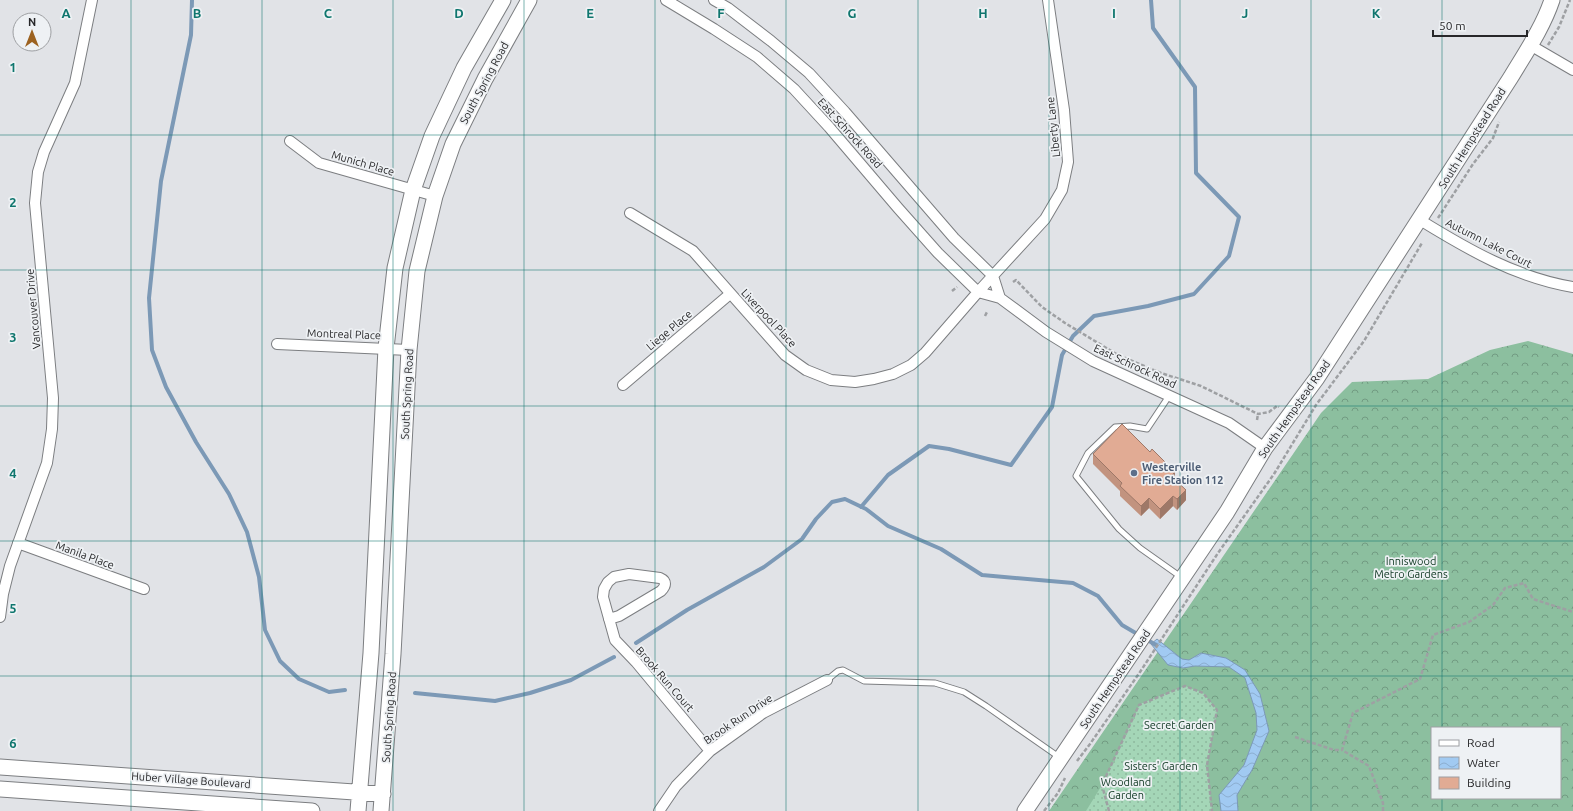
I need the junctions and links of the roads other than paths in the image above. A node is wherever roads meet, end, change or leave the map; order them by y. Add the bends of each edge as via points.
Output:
1 (92, 0) edge
2 (503, 0) edge
3 (530, 0) edge
4 (666, 0) edge
5 (714, 0) edge
6 (1048, 0) edge
7 (1552, 0) edge
8 (1530, 45) junction
9 (1573, 70) edge
10 (290, 141) dead end
11 (413, 190) junction
12 (435, 196) junction
13 (630, 213) dead end
14 (1420, 220) junction
15 (993, 276) junction
16 (1573, 287) edge
17 (978, 292) junction
18 (730, 294) junction
19 (1000, 298) junction
20 (278, 344) dead end
21 (386, 348) junction
22 (409, 350) junction
23 (623, 385) dead end
24 (1169, 396) junction
25 (1265, 448) junction
26 (18, 543) junction
27 (1183, 578) junction
28 (144, 589) dead end
29 (0, 617) edge
30 (609, 619) junction
31 (827, 680) joint
32 (710, 751) junction
33 (1066, 763) junction
34 (0, 767) edge
35 (0, 789) edge
36 (360, 792) junction
37 (382, 794) junction
38 (312, 811) edge
39 (358, 811) edge
40 (381, 811) edge
41 (659, 811) edge
42 (1025, 811) edge

1 - 26 street, Vancouver Drive via 75,83 44,152 38,172 35,203 53,398 52,429 46,463
2 - 11 main road, South Spring Road via 464,68 432,136
3 - 12 main road, South Spring Road via 485,79 453,144
4 - 17 street, East Schrock Road via 757,58 794,89 923,236
5 - 15 street, East Schrock Road via 771,41 809,73 954,238
6 - 15 street, Liberty Lane via 1064,110 1068,162 1062,190 1045,219
7 - 8 main road, South Hempstead Road
8 - 9 street
8 - 14 main road, South Hempstead Road
10 - 11 street, Munich Place via 319,163
11 - 12 street, Munich Place
11 - 21 main road, South Spring Road via 395,268
12 - 22 main road, South Spring Road via 417,271
13 - 18 street, Liverpool Place via 693,251
14 - 16 street, Autumn Lake Court via 1457,242 1529,277
14 - 25 main road, South Hempstead Road via 1317,378
15 - 17 street, Liverpool Place
15 - 19 street, East Schrock Road
17 - 18 street, Liverpool Place via 925,353 910,365 893,374 855,382 831,380 806,370 785,355
17 - 19 street, East Schrock Road
18 - 23 street, Liege Place
19 - 24 street, East Schrock Road via 1046,332 1093,361
20 - 21 street, Montreal Place
21 - 22 street, Montreal Place
21 - 36 main road, South Spring Road via 371,653
22 - 37 main road, South Spring Road via 394,654
24 - 25 street, East Schrock Road via 1229,423
24 - 27 lane via 1147,429 1114,427 1088,454 1076,476 1119,529 1140,548
25 - 27 main road, South Hempstead Road via 1227,512
26 - 28 street, Manila Place
26 - 29 street, Vancouver Drive via 3,594
27 - 33 main road, South Hempstead Road
30 - 30 street, Brook Run Court via 603,597 604,589 614,577 629,574 663,579 665,588 661,591 619,616
30 - 32 street, Brook Run Court via 615,640
31 - 32 street, Brook Run Drive via 763,713
31 - 33 lane via 843,670 864,681 935,683 964,692
32 - 41 street, Brook Run Drive via 676,786
33 - 42 main road, South Hempstead Road
34 - 36 main road, Huber Village Boulevard
35 - 38 main road, Huber Village Boulevard
36 - 37 main road, Huber Village Boulevard
36 - 39 main road, South Spring Road
37 - 40 main road, South Spring Road

